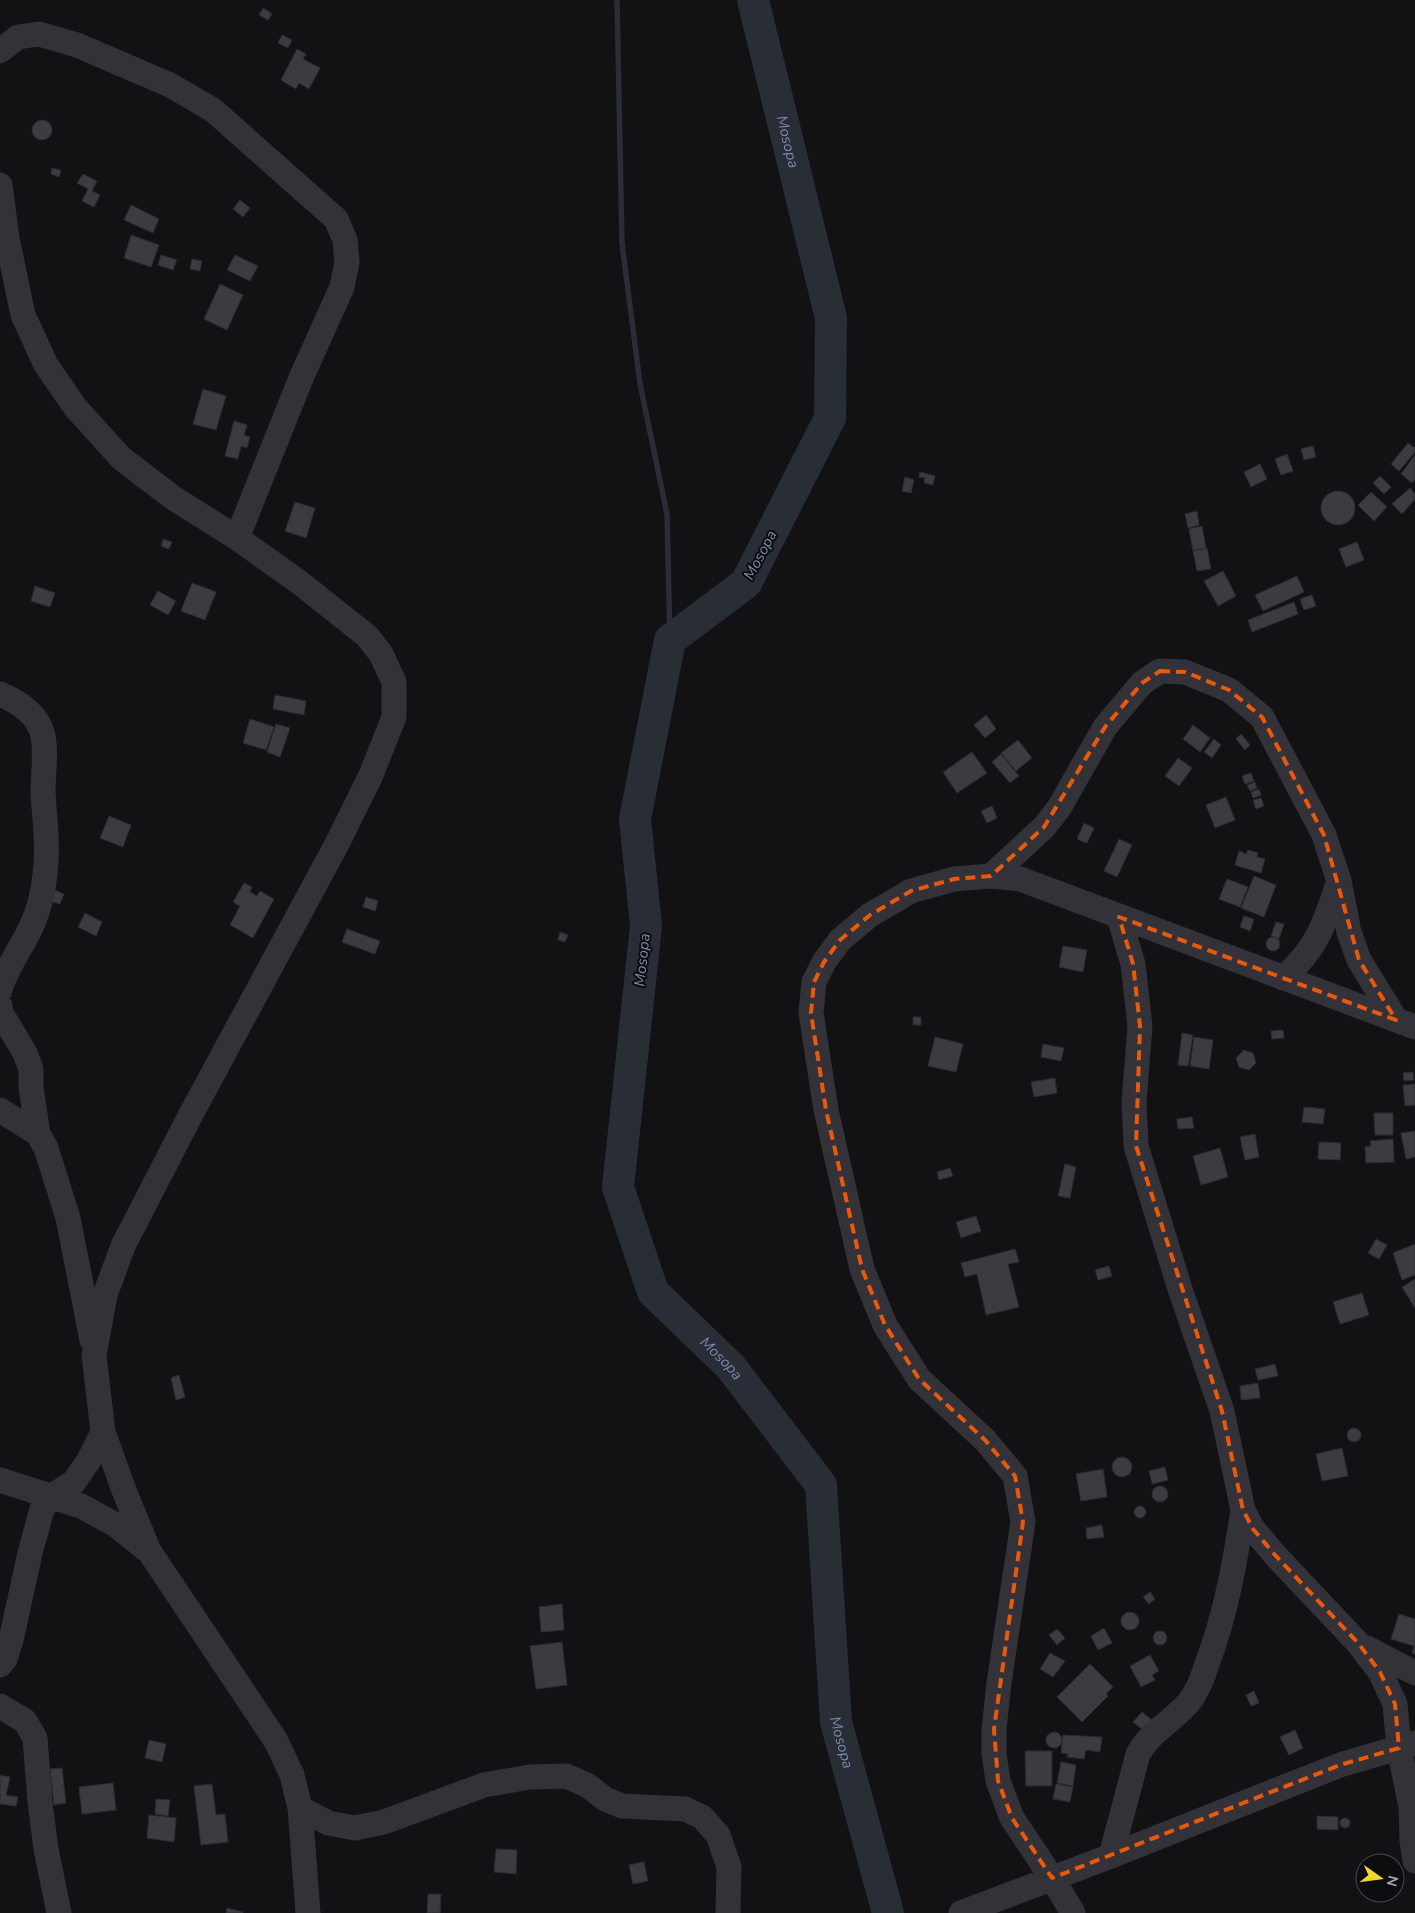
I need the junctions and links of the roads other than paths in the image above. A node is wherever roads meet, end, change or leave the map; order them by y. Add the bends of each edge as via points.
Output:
1 (0, 51) edge
2 (0, 185) edge
3 (3, 249) edge
4 (237, 538) junction
5 (0, 694) edge
6 (991, 876) junction
7 (1339, 881) junction
8 (1119, 917) junction
9 (1283, 978) junction
10 (0, 990) edge
11 (0, 1006) edge
12 (1405, 1023) edge
13 (0, 1110) edge
14 (38, 1134) junction
15 (94, 1355) junction
16 (103, 1432) junction
17 (0, 1480) edge
18 (52, 1496) junction
19 (1243, 1510) junction
20 (149, 1551) junction
21 (1358, 1643) junction
22 (0, 1665) edge
23 (1415, 1673) edge
24 (0, 1706) edge
25 (1407, 1746) edge
26 (300, 1808) junction
27 (1111, 1856) junction
28 (1415, 1861) edge
29 (1052, 1878) junction
30 (60, 1913) edge
31 (308, 1913) edge
32 (728, 1913) edge
33 (962, 1913) edge
34 (1073, 1913) edge

1 - 4 street via 18,37 39,34 76,45 170,85 213,110 336,219 345,240 347,262 342,286
2 - 3 street
3 - 4 street via 23,315 46,365 75,407 121,458 172,498
4 - 15 street via 367,636 381,654 394,682 394,717 371,775 338,842 123,1246 105,1295
5 - 10 street via 26,708 41,728 46,862 36,915
6 - 7 street via 1044,827 1059,808 1105,727 1142,683 1160,671 1185,672 1229,690 1262,716 1324,835
6 - 8 street via 1020,879
6 - 29 street via 954,879 911,891 870,915 840,940 824,962 814,982 811,1013 826,1110 862,1268 885,1325 919,1379 986,1440 1015,1476 1023,1522 999,1683 994,1754 998,1781 1012,1818
7 - 9 street via 1319,935 1301,963
7 - 12 street via 1349,932 1359,960
8 - 9 street
8 - 19 street via 1133,964 1140,1026 1134,1102 1136,1146 1222,1411
9 - 12 street
11 - 14 street via 1,1013 26,1053 31,1069
13 - 14 street
14 - 15 street via 46,1148 68,1218
15 - 16 street
16 - 18 street via 74,1482
16 - 20 street
17 - 18 street
18 - 20 street via 116,1524
18 - 22 street via 42,1509 11,1640
19 - 21 street via 1252,1529
19 - 27 street via 1230,1588 1200,1684 1189,1702 1146,1741 1138,1754
20 - 26 street via 276,1741 292,1775
21 - 23 street
21 - 25 street via 1380,1672
24 - 30 street via 25,1721 35,1738 46,1849
25 - 27 street via 1340,1765
25 - 28 street
26 - 31 street
26 - 32 street via 328,1823 356,1828 384,1822 484,1785 530,1777 566,1776 622,1806 685,1809 702,1817 718,1835 729,1867
27 - 29 street
29 - 33 street
29 - 34 street

